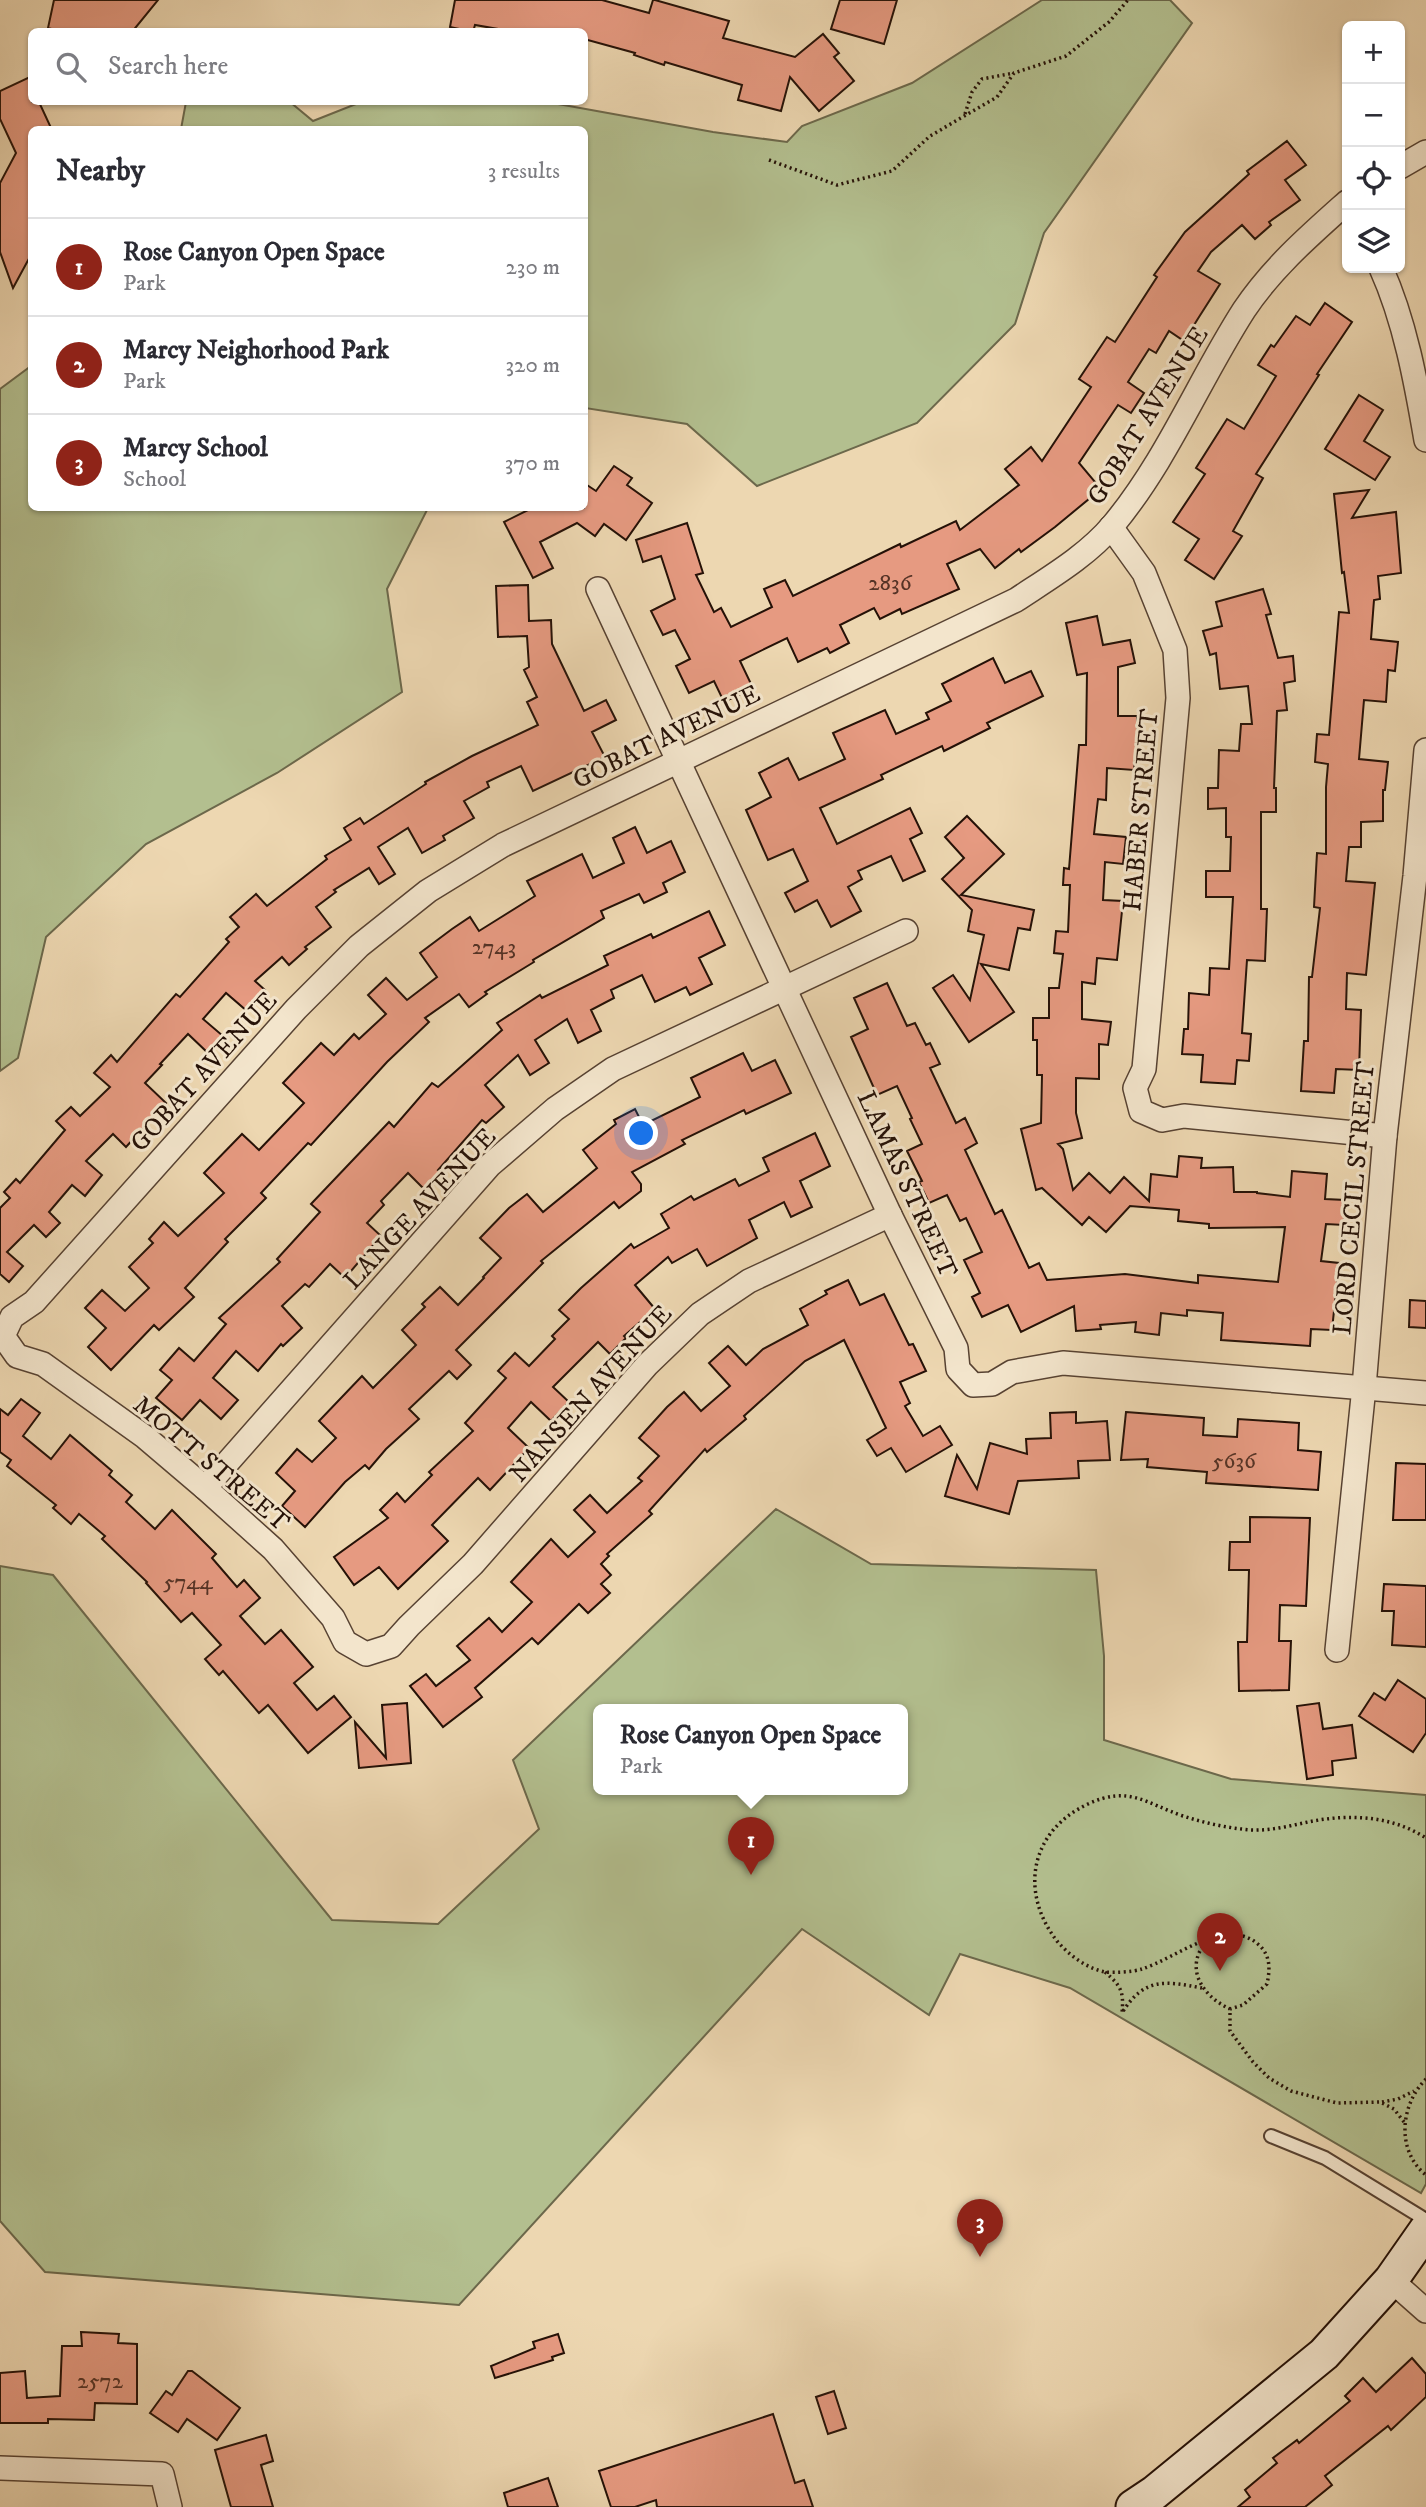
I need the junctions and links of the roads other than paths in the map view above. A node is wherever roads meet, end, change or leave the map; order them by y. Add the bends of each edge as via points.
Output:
1 (1426, 152) edge
2 (1405, 164) edge
3 (1342, 207) edge
4 (1383, 273) edge
5 (1426, 440) edge
6 (1111, 527) junction
7 (598, 589) dead end
8 (1426, 750) edge
9 (679, 760) junction
10 (906, 931) dead end
11 (785, 986) junction
12 (1385, 1136) junction
13 (890, 1215) junction
14 (3, 1336) joint
15 (1364, 1387) junction
16 (1426, 1393) edge
17 (205, 1488) junction
18 (1337, 1650) dead end
19 (366, 1654) joint
20 (1271, 2136) dead end
21 (1426, 2220) edge
22 (1426, 2230) edge
23 (1391, 2280) junction
24 (1426, 2311) edge
25 (0, 2468) edge
26 (170, 2507) edge
27 (1133, 2507) edge

1 - 2 street
3 - 6 street, GOBAT AVENUE via 1295,249 1245,309 1139,491
4 - 5 street via 1393,294
6 - 9 street, GOBAT AVENUE via 1067,566 1016,600
6 - 12 street, HABER STREET via 1144,573 1175,650 1178,698 1144,1069 1135,1088 1141,1111 1162,1120 1184,1116
7 - 9 street, LAMAS STREET
8 - 12 street, LORD CECIL STREET
9 - 11 street, LAMAS STREET
9 - 14 street, GOBAT AVENUE via 503,845 429,891 359,946 296,1009 34,1302 12,1317
10 - 11 street, LANGE AVENUE
11 - 13 street, LAMAS STREET
11 - 17 street, LANGE AVENUE via 613,1069 555,1109 490,1165
12 - 15 street, LORD CECIL STREET
13 - 15 street, LAMAS STREET via 956,1348 958,1369 972,1385 992,1384 1012,1372 1063,1363
13 - 19 street, NANSEN AVENUE via 749,1281 700,1314 647,1365 473,1564 391,1646
14 - 17 street, MOTT STREET via 17,1356 43,1364 145,1437
15 - 16 street, LAMAS STREET
15 - 18 street, LORD CECIL STREET
17 - 19 street, MOTT STREET via 272,1549 334,1618 345,1642
20 - 21 lane via 1325,2158
22 - 23 street
23 - 24 street
23 - 27 street via 1324,2354
25 - 26 street via 162,2474

